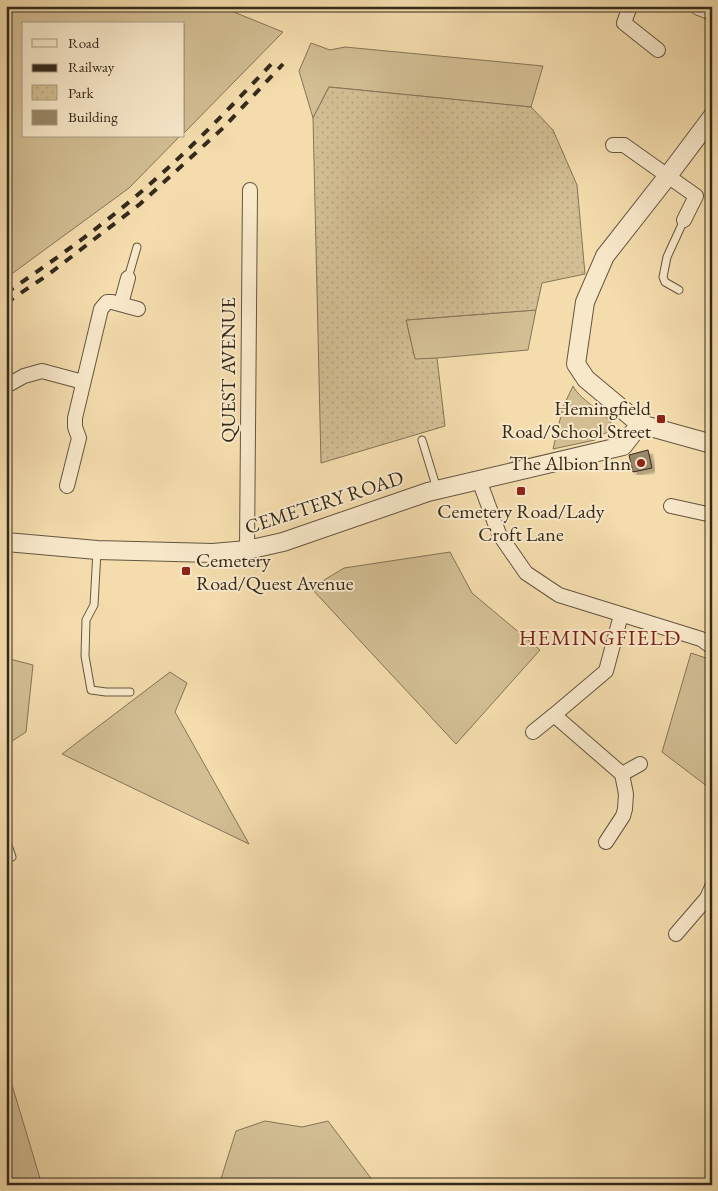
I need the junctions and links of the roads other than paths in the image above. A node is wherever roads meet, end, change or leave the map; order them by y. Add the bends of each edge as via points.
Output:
1 (630, 6) edge
2 (700, 6) edge
3 (712, 11) edge
4 (658, 50) dead end
5 (712, 116) edge
6 (612, 145) dead end
7 (668, 177) junction
8 (250, 190) dead end
9 (684, 220) joint
10 (137, 247) dead end
11 (128, 278) joint
12 (679, 290) dead end
13 (121, 304) junction
14 (138, 309) dead end
15 (83, 382) junction
16 (6, 386) edge
17 (640, 424) junction
18 (422, 440) dead end
19 (712, 444) edge
20 (479, 480) junction
21 (67, 486) dead end
22 (437, 490) junction
23 (671, 506) dead end
24 (712, 515) edge
25 (6, 542) edge
26 (97, 550) junction
27 (247, 550) junction
28 (621, 615) junction
29 (712, 647) edge
30 (130, 692) dead end
31 (554, 715) junction
32 (533, 732) dead end
33 (640, 764) dead end
34 (622, 774) junction
35 (6, 839) edge
36 (606, 842) dead end
37 (12, 857) dead end
38 (712, 887) edge
39 (676, 934) dead end

1 - 4 street via 624,23
2 - 3 street
5 - 7 street
6 - 7 street via 624,144
7 - 9 street via 696,196
7 - 17 street via 606,256 585,302 576,364 586,379
8 - 27 street, QUEST AVENUE
9 - 12 lane via 667,257 662,278
10 - 11 lane
11 - 13 street
13 - 14 street
13 - 15 street via 107,302 101,310
15 - 16 street via 42,371
15 - 21 street via 74,423 79,438
17 - 19 street
17 - 20 street, CEMETERY ROAD via 622,446
18 - 22 lane
20 - 22 street, CEMETERY ROAD
20 - 28 street via 499,534 526,573 559,595
22 - 27 street, CEMETERY ROAD via 283,542
23 - 24 street
25 - 26 street, CEMETERY ROAD
26 - 27 street, CEMETERY ROAD via 213,553
26 - 30 lane via 94,605 86,620 86,656 91,690
28 - 29 street via 701,639
28 - 31 street via 606,671
31 - 32 street
31 - 34 street
33 - 34 street
34 - 36 street via 626,794 623,816
35 - 37 lane
38 - 39 street

